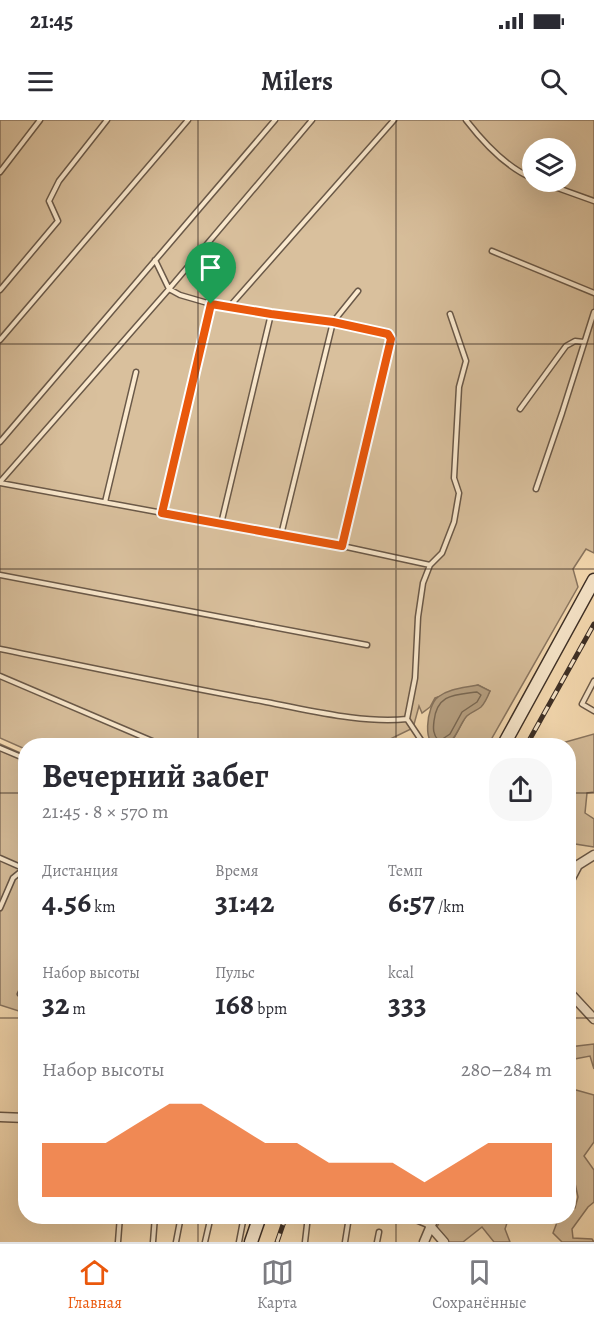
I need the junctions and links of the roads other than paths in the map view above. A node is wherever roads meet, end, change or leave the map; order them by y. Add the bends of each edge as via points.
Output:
1 (40, 120) edge
2 (107, 120) edge
3 (188, 120) edge
4 (275, 120) edge
5 (312, 120) edge
6 (394, 120) edge
7 (466, 120) edge
8 (0, 172) edge
9 (522, 173) edge
10 (569, 192) edge
11 (594, 201) edge
12 (492, 251) dead end
13 (155, 260) junction
14 (0, 290) edge
15 (169, 290) junction
16 (358, 291) dead end
17 (594, 293) edge
18 (211, 304) junction
19 (229, 307) junction
20 (594, 312) edge
21 (271, 314) junction
22 (450, 314) dead end
23 (333, 322) junction
24 (0, 340) edge
25 (584, 342) junction
26 (136, 372) dead end
27 (520, 410) dead end
28 (0, 442) edge
29 (0, 482) edge
30 (536, 489) dead end
31 (105, 502) junction
32 (162, 513) junction
33 (221, 524) junction
34 (281, 535) junction
35 (342, 546) junction
36 (430, 566) junction
37 (0, 575) edge
38 (594, 580) edge
39 (367, 645) dead end
40 (0, 649) edge
41 (0, 676) edge
42 (594, 681) edge
43 (594, 711) edge
44 (407, 719) junction
45 (145, 738) edge
46 (419, 738) edge
47 (507, 738) edge
48 (0, 748) edge
49 (18, 756) edge
50 (594, 855) edge
51 (0, 858) edge
52 (18, 866) edge
53 (576, 869) edge
54 (18, 874) edge
55 (0, 908) edge
56 (576, 1000) edge
57 (594, 1019) edge
58 (0, 1117) edge
59 (18, 1118) edge
60 (119, 1224) edge
61 (154, 1224) edge
62 (180, 1224) edge
63 (209, 1224) edge
64 (242, 1224) edge
65 (257, 1224) edge
66 (307, 1224) edge
67 (348, 1224) edge
68 (425, 1224) edge
69 (430, 1226) junction
70 (379, 1232) dead end
71 (118, 1242) edge
72 (153, 1242) edge
73 (176, 1242) edge
74 (205, 1242) edge
75 (238, 1242) edge
76 (251, 1242) edge
77 (305, 1242) edge
78 (345, 1242) edge
79 (377, 1242) edge
80 (424, 1242) edge
81 (444, 1242) edge

1 - 8 lane
2 - 14 lane via 59,181 49,201 58,221
3 - 24 lane
4 - 13 lane
5 - 15 lane
6 - 19 lane
7 - 9 lane via 476,134
10 - 11 lane
12 - 17 lane
13 - 15 lane
13 - 28 lane
15 - 18 lane
15 - 29 lane
16 - 23 lane
18 - 19 lane
18 - 32 lane
19 - 21 lane
20 - 25 lane
21 - 23 lane
21 - 33 lane
22 - 36 lane via 466,361 459,387 454,478 459,493 454,522 442,553
23 - 34 lane
23 - 35 lane via 388,334 391,339
25 - 27 lane via 566,346
25 - 30 lane
26 - 31 lane
29 - 31 lane
31 - 32 lane
32 - 33 lane
33 - 34 lane
34 - 35 lane
35 - 36 lane
36 - 44 lane via 423,583 415,678
37 - 39 lane
38 - 47 main road
40 - 44 lane via 368,720
41 - 45 lane
42 - 43 lane via 582,704
44 - 46 lane
48 - 49 lane
50 - 53 street
51 - 52 lane
54 - 55 lane
56 - 57 street
58 - 59 street
60 - 71 lane
61 - 72 lane
62 - 73 lane
63 - 74 lane
64 - 75 lane
65 - 76 main road
66 - 77 lane
67 - 78 lane
68 - 69 lane
69 - 80 street
69 - 81 street
70 - 79 lane

